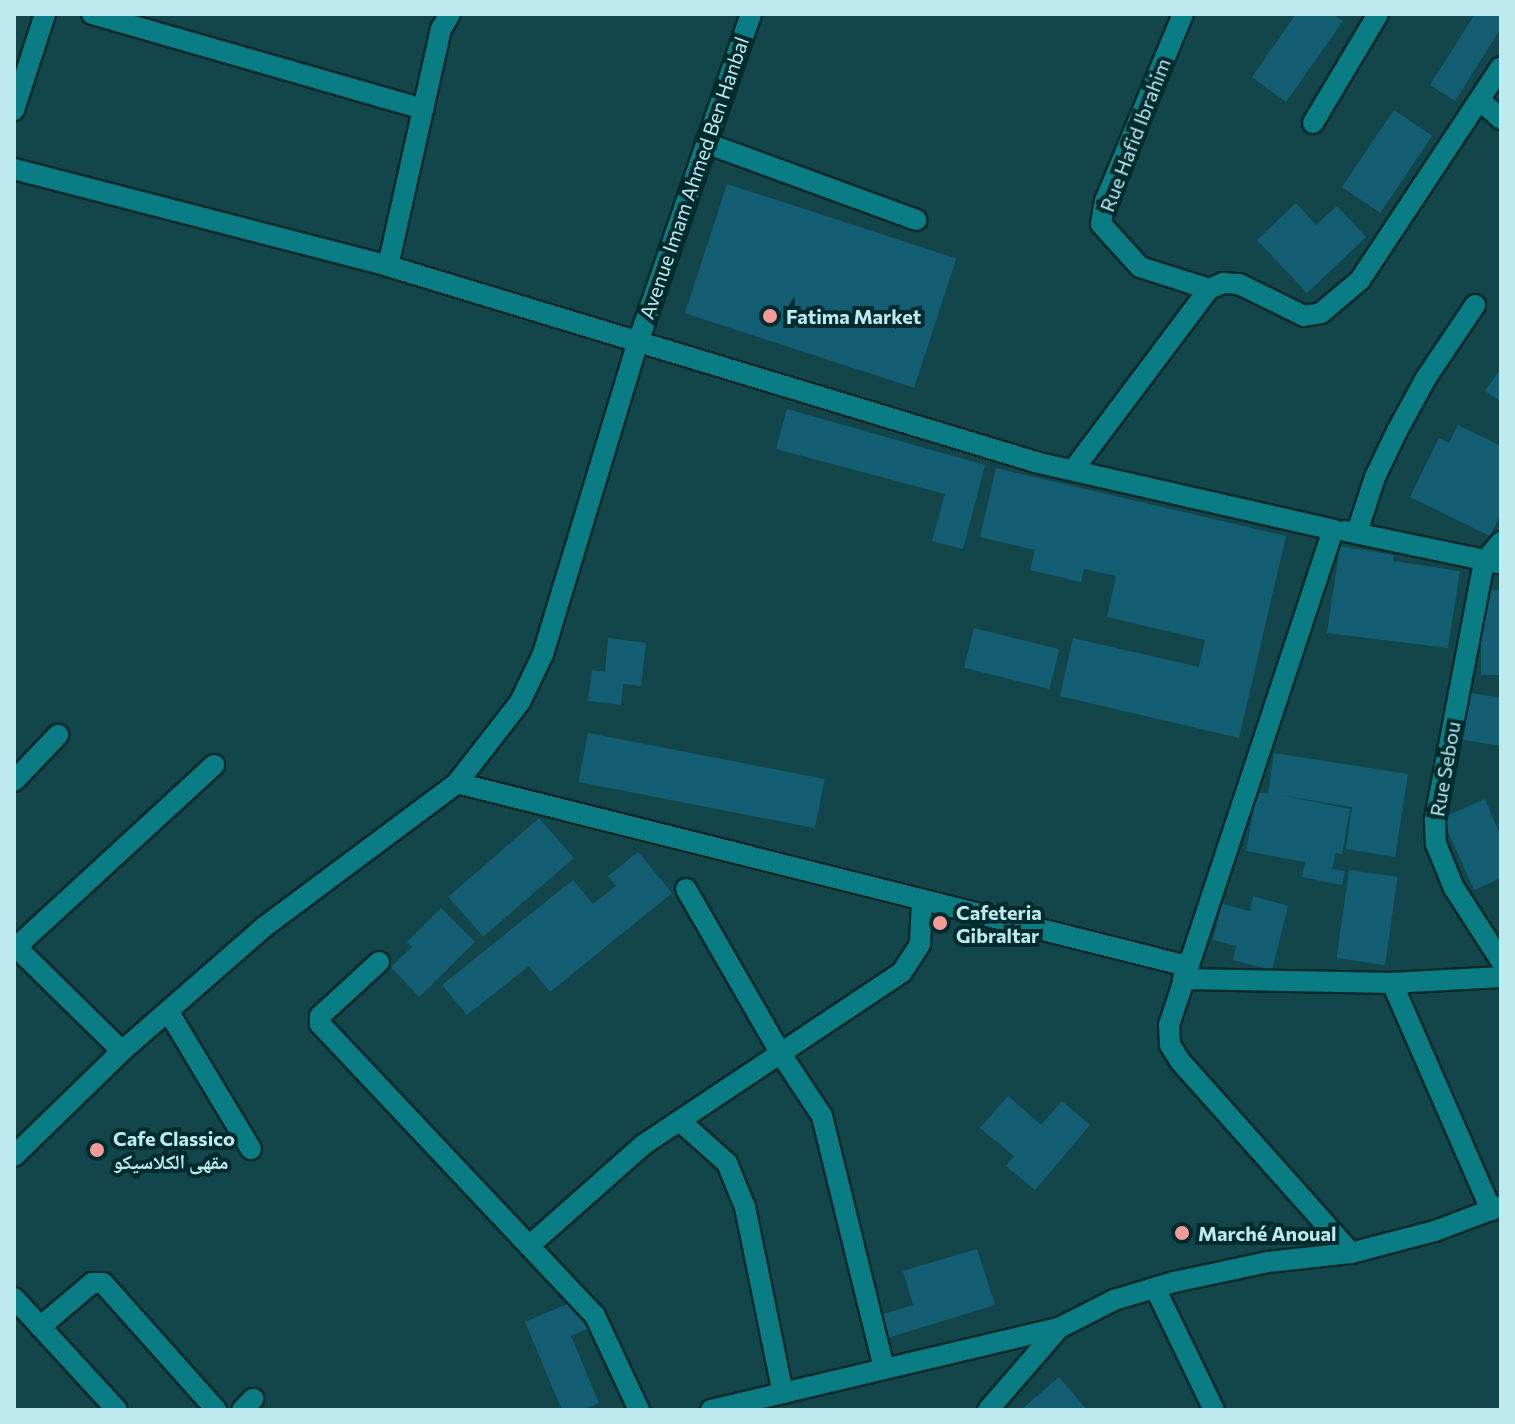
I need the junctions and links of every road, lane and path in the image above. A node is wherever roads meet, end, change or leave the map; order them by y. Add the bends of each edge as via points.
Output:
1 (45, 14) edge
2 (92, 14) edge
3 (450, 14) edge
4 (751, 14) edge
5 (1183, 14) edge
6 (1378, 14) edge
7 (1501, 67) edge
8 (1481, 101) junction
9 (424, 109) junction
10 (14, 110) edge
11 (1501, 119) edge
12 (1313, 123) dead end
13 (706, 143) junction
14 (14, 169) edge
15 (916, 220) dead end
16 (388, 266) junction
17 (1209, 289) junction
18 (1475, 305) dead end
19 (638, 342) junction
20 (1073, 470) junction
21 (1333, 530) junction
22 (1357, 532) junction
23 (1501, 542) edge
24 (1493, 563) edge
25 (58, 735) dead end
26 (214, 765) dead end
27 (14, 781) edge
28 (457, 783) junction
29 (686, 889) dead end
30 (922, 901) junction
31 (15, 947) edge
32 (1501, 961) edge
33 (379, 962) dead end
34 (1185, 972) junction
35 (1501, 977) edge
36 (1392, 983) junction
37 (168, 1011) junction
38 (122, 1051) junction
39 (779, 1051) junction
40 (681, 1122) junction
41 (251, 1149) dead end
42 (14, 1156) edge
43 (1496, 1208) edge
44 (529, 1246) junction
45 (1351, 1253) junction
46 (1156, 1290) junction
47 (14, 1298) edge
48 (40, 1327) junction
49 (1059, 1328) junction
50 (884, 1369) junction
51 (783, 1393) junction
52 (1002, 1393) junction
53 (117, 1410) edge
54 (216, 1410) edge
55 (639, 1410) edge
56 (711, 1410) edge
57 (970, 1410) edge
58 (988, 1410) edge
59 (1214, 1410) edge

1 - 10 street
2 - 9 street
3 - 9 street via 441,29
4 - 13 street, Avenue Imam Ahmed Ben Hanbal
5 - 17 street, Rue Hafid Ibrahim via 1105,201 1101,224 1140,267
6 - 12 street
7 - 8 street
8 - 11 street
8 - 17 street via 1360,280 1321,313 1304,316 1239,284
9 - 16 street
13 - 15 street
13 - 19 street, Avenue Imam Ahmed Ben Hanbal
14 - 16 street
16 - 19 street
17 - 20 street
18 - 22 street via 1397,431
19 - 20 street
19 - 28 street, Avenue Imam Ahmed Ben Hanbal via 543,654 520,702
20 - 21 street
21 - 22 street
21 - 34 street
22 - 24 street
23 - 24 street
24 - 32 street, Rue Sebou via 1435,820 1436,844 1454,888
25 - 27 street
26 - 31 street
28 - 30 street
28 - 37 street, Avenue Imam Ahmed Ben Hanbal via 264,927
29 - 39 street
30 - 34 street
30 - 39 street via 920,944 902,972
31 - 38 street
33 - 44 street via 320,1016 320,1024
34 - 36 street
34 - 45 street via 1169,1025 1170,1045
35 - 36 street
36 - 43 street
37 - 38 street, Avenue Imam Ahmed Ben Hanbal
37 - 41 street
38 - 42 street, Avenue Imam Ahmed Ben Hanbal
39 - 40 street
39 - 50 street via 822,1116
40 - 44 street via 643,1145
40 - 51 street via 727,1163 745,1207
43 - 45 street
44 - 55 street via 595,1316
45 - 46 street via 1268,1262
46 - 49 street via 1114,1300
46 - 59 street
47 - 48 street
48 - 53 street
48 - 54 street via 92,1283 103,1283
49 - 50 street
49 - 52 street
50 - 51 street
51 - 56 street
52 - 57 street
52 - 58 street

